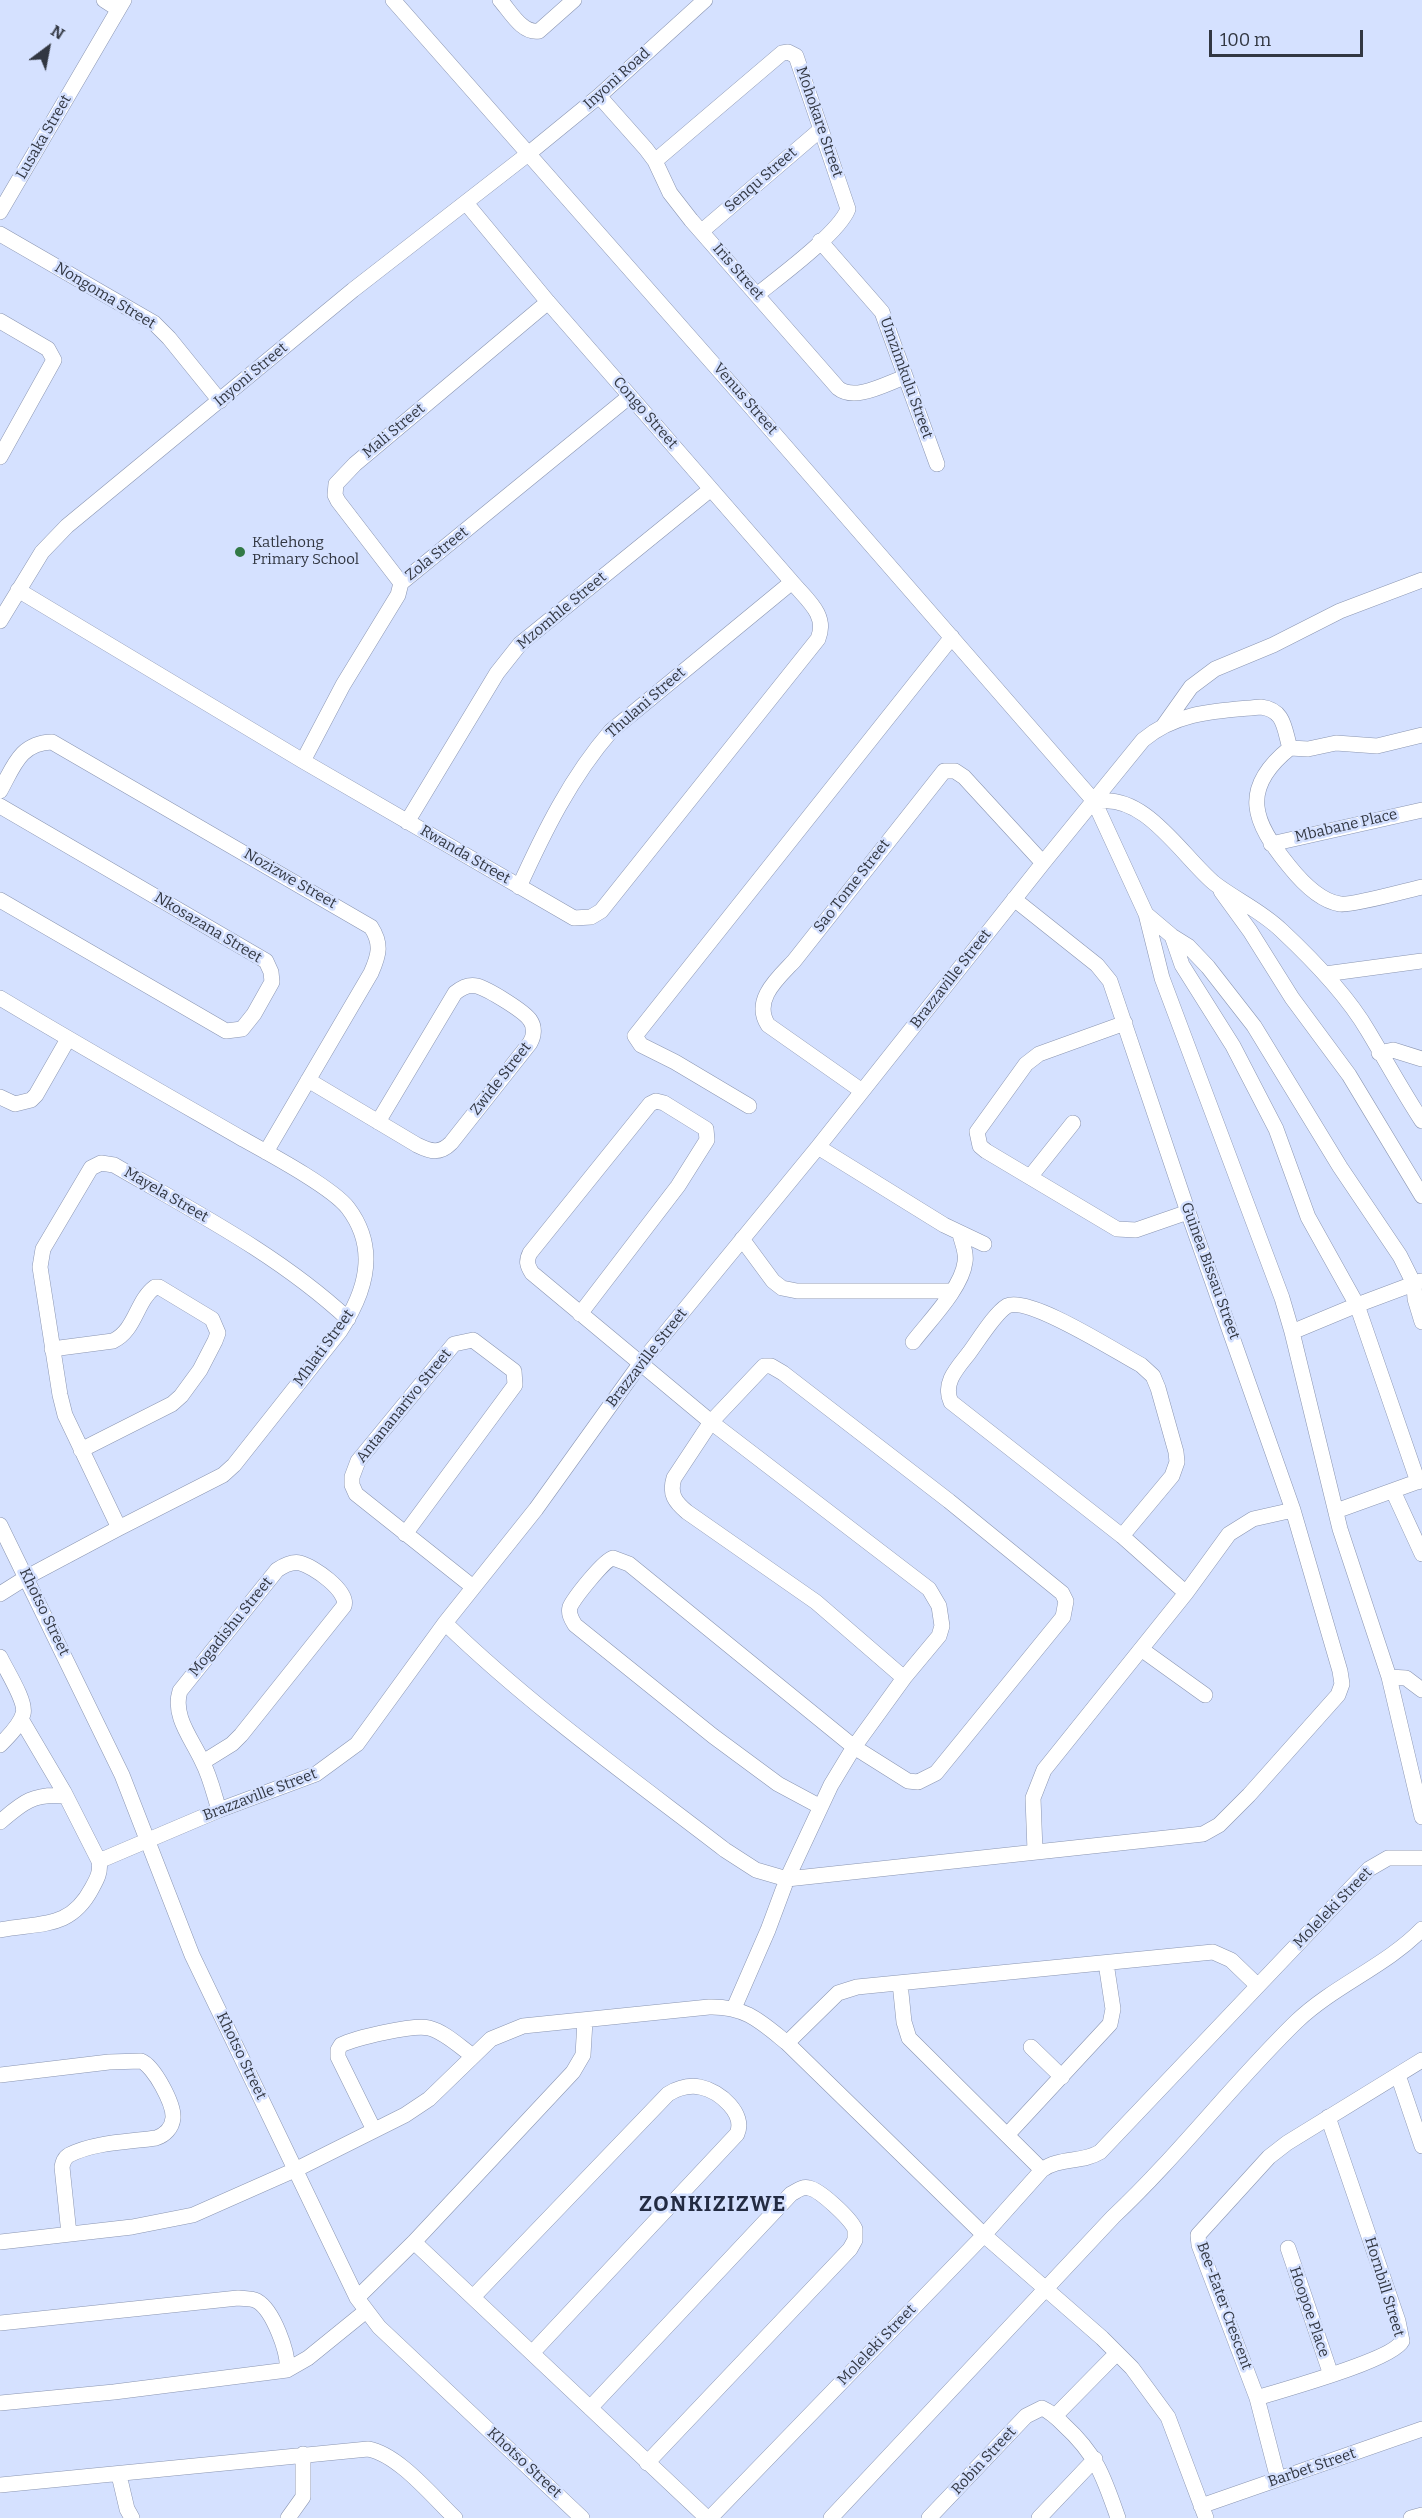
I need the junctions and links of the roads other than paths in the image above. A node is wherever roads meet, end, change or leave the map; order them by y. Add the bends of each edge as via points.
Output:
1 (104, 0) edge
2 (393, 0) edge
3 (500, 0) edge
4 (574, 0) edge
5 (705, 0) edge
6 (121, 4) edge
7 (599, 96) junction
8 (820, 130) junction
9 (528, 154) junction
10 (655, 161) junction
11 (466, 203) junction
12 (0, 212) edge
13 (702, 231) junction
14 (0, 234) edge
15 (820, 241) junction
16 (758, 294) junction
17 (548, 302) junction
18 (0, 321) edge
19 (905, 377) junction
20 (630, 396) junction
21 (220, 401) junction
22 (0, 458) edge
23 (937, 464) dead end
24 (711, 489) junction
25 (1422, 580) edge
26 (792, 582) junction
27 (402, 583) junction
28 (18, 590) junction
29 (0, 621) edge
30 (822, 622) joint
31 (952, 638) junction
32 (1164, 725) junction
33 (1422, 735) edge
34 (1290, 748) junction
35 (303, 761) junction
36 (0, 791) edge
37 (1094, 802) junction
38 (0, 806) edge
39 (1422, 810) edge
40 (407, 822) junction
41 (1271, 844) junction
42 (1043, 863) junction
43 (1215, 883) junction
44 (519, 887) junction
45 (1422, 887) edge
46 (1014, 899) junction
47 (0, 900) edge
48 (1146, 914) junction
49 (1172, 936) junction
50 (1422, 961) edge
51 (1325, 974) junction
52 (0, 998) edge
53 (1125, 1023) junction
54 (68, 1039) junction
55 (1379, 1053) junction
56 (1422, 1059) edge
57 (308, 1080) junction
58 (862, 1091) junction
59 (0, 1097) edge
60 (749, 1106) dead end
61 (1422, 1121) edge
62 (378, 1122) junction
63 (1073, 1123) dead end
64 (818, 1147) junction
65 (266, 1152) junction
66 (1030, 1178) junction
67 (1422, 1196) edge
68 (1188, 1212) junction
69 (960, 1234) junction
70 (742, 1239) junction
71 (984, 1244) dead end
72 (1418, 1282) edge
73 (952, 1291) junction
74 (1357, 1305) junction
75 (580, 1314) junction
76 (348, 1319) junction
77 (1422, 1322) edge
78 (1292, 1332) junction
79 (913, 1342) dead end
80 (52, 1348) junction
81 (640, 1364) junction
82 (711, 1422) junction
83 (81, 1450) junction
84 (1420, 1481) edge
85 (1393, 1491) junction
86 (1293, 1510) junction
87 (1336, 1511) junction
88 (0, 1525) edge
89 (119, 1528) junction
90 (405, 1534) junction
91 (1122, 1536) junction
92 (1422, 1554) edge
93 (27, 1577) junction
94 (473, 1587) junction
95 (1186, 1593) junction
96 (0, 1594) edge
97 (445, 1623) junction
98 (1141, 1649) junction
99 (0, 1657) edge
100 (1389, 1677) junction
101 (904, 1678) junction
102 (1422, 1690) edge
103 (1205, 1695) dead end
104 (21, 1719) junction
105 (0, 1745) edge
106 (854, 1747) junction
107 (203, 1762) junction
108 (65, 1796) junction
109 (819, 1806) junction
110 (219, 1810) junction
111 (1422, 1817) edge
112 (0, 1822) edge
113 (148, 1840) junction
114 (1035, 1851) junction
115 (1422, 1858) edge
116 (99, 1861) junction
117 (787, 1879) junction
118 (1422, 1929) edge
119 (0, 1930) edge
120 (1106, 1963) junction
121 (900, 1983) junction
122 (1258, 1986) junction
123 (734, 2008) junction
124 (585, 2021) junction
125 (787, 2043) junction
126 (1030, 2048) dead end
127 (473, 2056) junction
128 (1422, 2060) edge
129 (0, 2075) edge
130 (1398, 2075) junction
131 (1062, 2078) junction
132 (1328, 2117) junction
133 (374, 2130) junction
134 (1008, 2134) junction
135 (1422, 2146) edge
136 (297, 2169) junction
137 (1042, 2170) junction
138 (69, 2234) junction
139 (984, 2235) junction
140 (0, 2242) edge
141 (414, 2242) junction
142 (1288, 2248) dead end
143 (1045, 2290) junction
144 (473, 2297) junction
145 (357, 2298) junction
146 (366, 2311) junction
147 (0, 2323) edge
148 (532, 2353) junction
149 (1117, 2353) junction
150 (287, 2370) junction
151 (1331, 2375) junction
152 (1257, 2398) junction
153 (0, 2403) edge
154 (590, 2408) junction
155 (1048, 2412) junction
156 (1422, 2429) edge
157 (303, 2454) junction
158 (1095, 2459) junction
159 (647, 2463) junction
160 (119, 2475) junction
161 (1278, 2479) junction
162 (0, 2485) edge
163 (1203, 2512) edge
164 (1422, 2515) edge
165 (132, 2518) edge
166 (288, 2518) edge
167 (455, 2518) edge
168 (582, 2518) edge
169 (708, 2518) edge
170 (831, 2518) edge
171 (929, 2518) edge
172 (1039, 2518) edge
173 (1118, 2518) edge
174 (1411, 2518) edge

1 - 6 street
2 - 9 street, Venus Street
3 - 4 street via 524,27 534,32
5 - 7 street, Inyoni Road
6 - 12 street, Lusaka Street
7 - 9 street, Inyoni Road
7 - 10 street, Iris Street
8 - 10 street, Mohokare Street via 796,56 785,52
8 - 13 street, Senqu Street
8 - 15 street, Mohokare Street via 848,209
9 - 11 street, Inyoni Street
9 - 31 street, Venus Street
10 - 13 street, Iris Street via 674,199
11 - 17 street, Congo Street
11 - 21 street, Inyoni Street via 353,290
13 - 16 street, Iris Street
14 - 21 street, Nongoma Street via 154,323
15 - 16 street, Mohokare Street
15 - 19 street, Umzimkulu Street via 882,312
16 - 19 street, Iris Street via 843,392 855,394
17 - 20 street, Congo Street
17 - 27 street, Mali Street via 336,484 338,501
18 - 22 street via 48,349 54,363
19 - 23 street, Umzimkulu Street
20 - 24 street, Congo Street
20 - 27 street, Zola Street
21 - 28 street, Inyoni Street via 60,532
24 - 26 street, Congo Street
24 - 40 street, Mzomhle Street via 520,644 497,673
25 - 32 street via 1340,611 1215,669 1191,687
26 - 30 street, Congo Street
26 - 44 street, Thulani Street via 611,731 556,810
27 - 35 street, Zola Street
28 - 29 street, Inyoni Street
28 - 35 street, Rwanda Street
30 - 44 street, Rwanda Street via 818,639 601,911 591,917 574,918
31 - 37 street, Venus Street
31 - 60 street via 635,1036 641,1045
32 - 34 street via 1202,712 1268,708 1279,714
32 - 37 street, Brazzaville Street via 1143,740
33 - 34 street via 1377,747 1336,743
34 - 41 street via 1271,766 1257,796 1258,821
35 - 40 street, Rwanda Street
36 - 57 street, Nozizwe Street via 21,754 32,745 52,742 371,927 380,954
37 - 42 street, Brazzaville Street
37 - 43 street via 1112,800 1147,816
37 - 48 street, Venus Street
38 - 47 street, Nkosazana Street via 266,961 272,982 248,1025 226,1030
39 - 41 street, Mbabane Place
40 - 44 street, Rwanda Street
41 - 45 street via 1303,882 1341,904
42 - 46 street, Brazzaville Street
42 - 58 street, Sao Tome Street via 964,777 955,771 944,771 773,984 763,1001 763,1017 768,1025
43 - 51 street via 1259,911
43 - 67 street via 1349,1075
46 - 53 street, Guinea Bissau Street via 1097,965 1110,981
46 - 58 street, Brazzaville Street
48 - 49 street
48 - 78 street via 1162,978
49 - 72 street via 1208,967 1254,1026
49 - 74 street via 1182,965 1233,1046 1272,1121 1308,1218
50 - 51 street
51 - 55 street via 1367,1030
52 - 54 street, Mhlati Street
53 - 66 street via 1039,1054 1026,1064 980,1125 976,1139 980,1146
53 - 68 street, Guinea Bissau Street
54 - 59 street via 31,1100 15,1104
54 - 65 street, Mhlati Street
55 - 56 street via 1393,1050
55 - 61 street
57 - 62 street, Zwide Street
57 - 65 street, Nozizwe Street
58 - 64 street, Brazzaville Street
62 - 62 street, Zwide Street via 426,1150 445,1149 530,1043 534,1030 529,1018 479,987 460,988
63 - 66 street
64 - 69 street
64 - 70 street, Brazzaville Street
65 - 76 street, Mhlati Street via 337,1197 354,1218 366,1260 364,1285
66 - 68 street via 1126,1231
68 - 86 street, Guinea Bissau Street
69 - 71 street
69 - 73 street via 965,1264
70 - 73 street via 773,1281 797,1292
70 - 81 street, Brazzaville Street
72 - 74 street
72 - 77 street via 1415,1299
73 - 79 street
74 - 78 street
74 - 84 street
75 - 75 street via 532,1273 527,1259 650,1104 664,1103 706,1128 707,1140 678,1186
75 - 81 street
76 - 80 street, Mayela Street via 275,1259 114,1165 101,1163 85,1174 43,1249 40,1266
76 - 89 street, Mhlati Street via 224,1475
78 - 87 street
80 - 83 street, Mayela Street via 62,1405
80 - 83 street via 119,1338 155,1287 207,1314 218,1333 200,1370 177,1400
81 - 82 street
81 - 94 street, Brazzaville Street via 536,1509
82 - 101 street via 929,1589 939,1606 942,1626 939,1636
82 - 101 street via 674,1478 674,1499 816,1602
82 - 106 street via 757,1371 764,1366 774,1367 949,1501 1064,1597 1063,1617 936,1773 918,1782 908,1781
83 - 89 street, Mayela Street
84 - 85 street
85 - 87 street
85 - 92 street
86 - 95 street via 1253,1519 1238,1527
86 - 114 street, Guinea Bissau Street via 1342,1684 1335,1699 1212,1831
87 - 100 street
88 - 93 street, Khotso Street
89 - 93 street, Mhlati Street
90 - 90 street, Antananarivo Street via 356,1494 352,1472 454,1344 473,1340 514,1371 514,1384
90 - 94 street, Antananarivo Street
91 - 91 street via 951,1402 948,1394 953,1373 1004,1308 1019,1304 1040,1310 1141,1365 1153,1376 1176,1452 1175,1468
91 - 95 street
93 - 96 street, Mhlati Street
93 - 113 street, Khotso Street via 123,1775
94 - 97 street, Brazzaville Street
95 - 98 street
97 - 110 street, Brazzaville Street via 372,1726 344,1755 304,1780
97 - 117 street via 535,1704 725,1850 756,1870
98 - 103 street
98 - 114 street via 1042,1775 1033,1798
99 - 104 street via 24,1706
100 - 102 street via 1406,1678
100 - 111 street
101 - 106 street
104 - 105 street
104 - 108 street
106 - 109 street
106 - 109 street via 619,1559 604,1562 571,1606 571,1618 579,1629 778,1784
107 - 107 street, Mogadishu Street via 178,1710 181,1690 277,1570 294,1563 306,1566 338,1586 346,1599 344,1606 242,1735
107 - 110 street, Mogadishu Street
108 - 112 street via 40,1796 18,1806
108 - 116 street
109 - 117 street
110 - 113 street, Brazzaville Street
113 - 116 street, Brazzaville Street
113 - 136 street, Khotso Street via 192,1955
114 - 117 street
115 - 122 street, Moleleki Street via 1389,1858 1369,1869
116 - 119 street via 100,1871 87,1898 71,1915 54,1923
117 - 123 street
118 - 143 street via 1298,2020
120 - 121 street
120 - 122 street via 1217,1953 1231,1960
120 - 131 street via 1113,2009 1110,2024
121 - 125 street via 848,1988 838,1993
121 - 134 street via 909,2038
122 - 137 street, Moleleki Street via 1100,2152 1050,2164
123 - 124 street via 699,2008
123 - 125 street
124 - 127 street via 523,2026 491,2039
124 - 141 street via 582,2055 573,2072
125 - 139 street
126 - 131 street
127 - 133 street via 420,2105
127 - 133 street via 427,2027 341,2045 338,2057
128 - 130 street, Bee-Eater Crescent
129 - 138 street via 141,2061 153,2071 162,2088 173,2116 163,2135 90,2149 64,2159
130 - 132 street, Bee-Eater Crescent
130 - 135 street
131 - 134 street
132 - 151 street, Hornbill Street via 1402,2339 1393,2351
132 - 152 street, Bee-Eater Crescent via 1269,2157 1198,2236
133 - 136 street
134 - 137 street
136 - 138 street via 186,2218
136 - 145 street, Khotso Street
137 - 139 street, Moleleki Street
138 - 140 street
139 - 143 street
139 - 169 street, Moleleki Street
141 - 144 street
141 - 145 street
142 - 151 street, Hoopoe Place
143 - 149 street
143 - 170 street
144 - 148 street
144 - 148 street via 668,2094 693,2086 721,2098 739,2118 737,2134
145 - 146 street, Khotso Street
146 - 150 street
146 - 168 street, Khotso Street
147 - 150 street via 246,2299 261,2304 278,2332 287,2355
148 - 154 street
149 - 155 street, Robin Street
149 - 163 street via 1168,2417
150 - 153 street
151 - 152 street, Hornbill Street
152 - 161 street, Bee-Eater Crescent
154 - 159 street
154 - 159 street via 791,2194 803,2188 812,2189 846,2217 856,2234 850,2249
155 - 158 street
155 - 171 street, Robin Street via 1026,2416
156 - 161 street, Barbet Street
157 - 160 street
157 - 166 street via 303,2497
157 - 167 street via 369,2449 380,2452
158 - 172 street
158 - 173 street
159 - 169 street
160 - 162 street
160 - 165 street
161 - 163 street, Barbet Street
164 - 174 street

